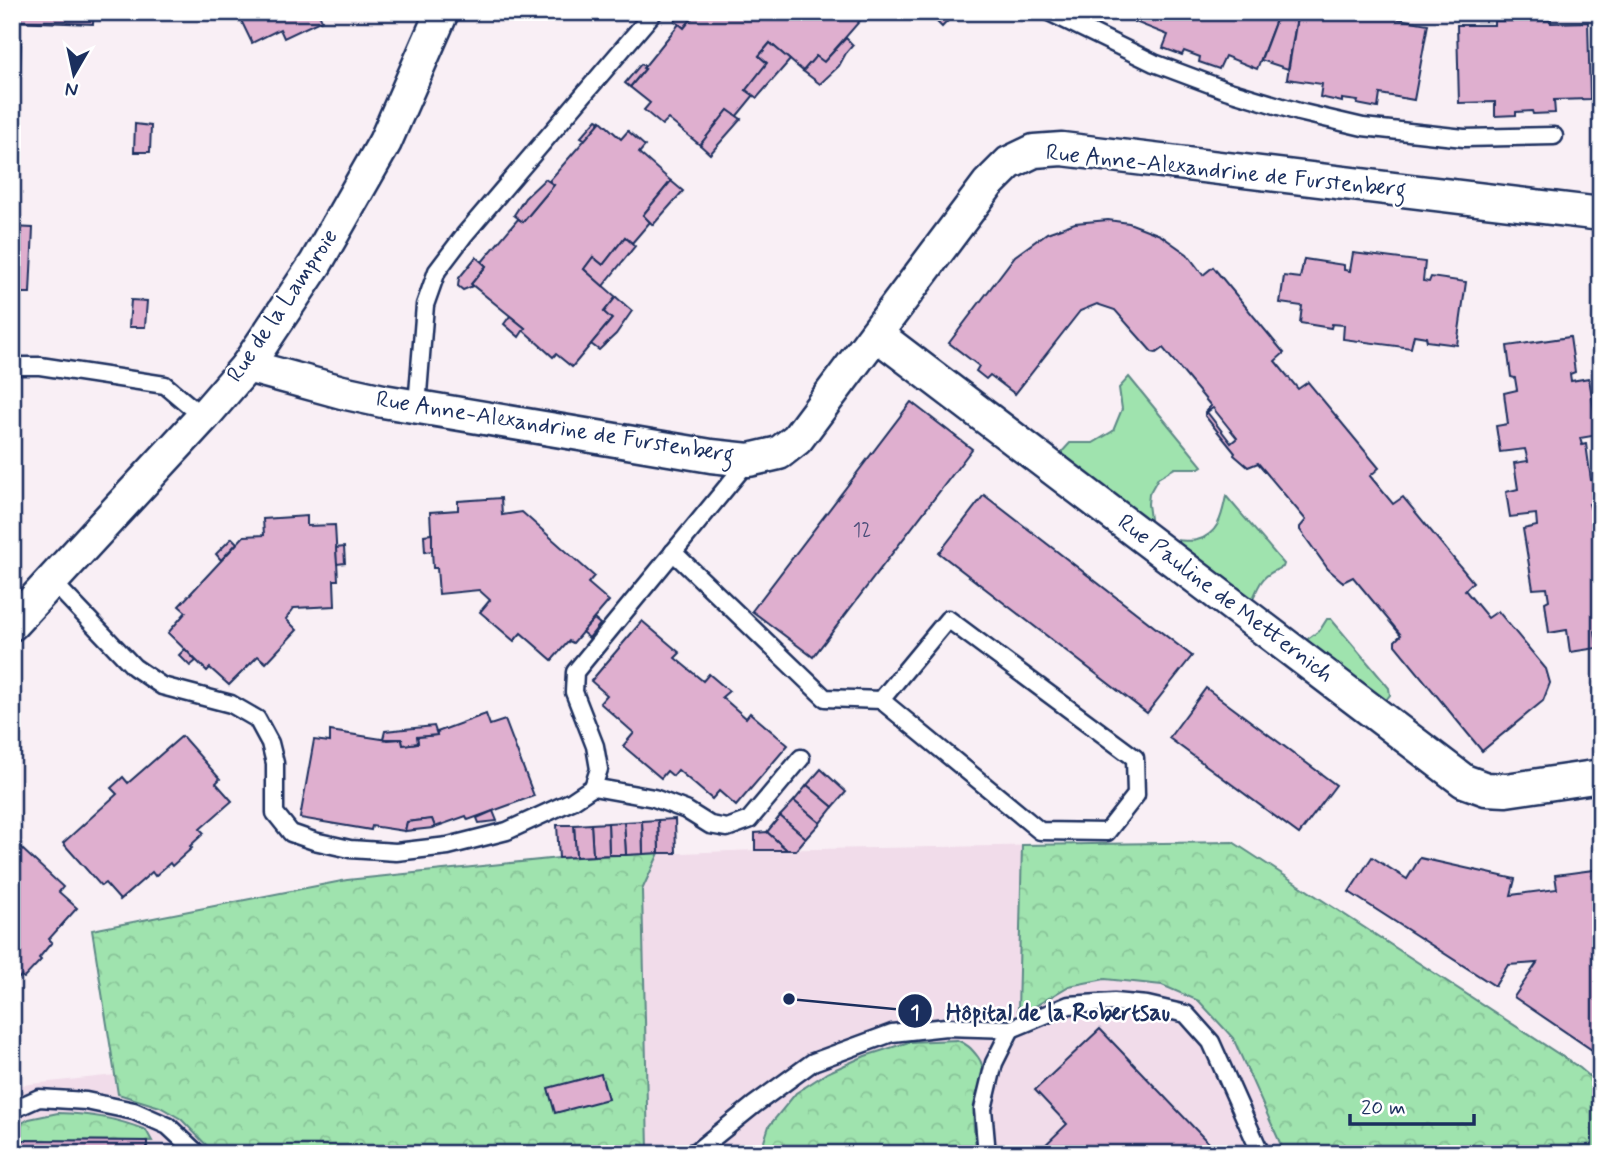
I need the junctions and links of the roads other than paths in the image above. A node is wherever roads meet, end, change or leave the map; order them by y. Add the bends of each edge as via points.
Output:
1 (442, 12) edge
2 (654, 12) edge
3 (1049, 12) edge
4 (1554, 136) dead end
5 (1601, 214) edge
6 (876, 334) junction
7 (12, 366) edge
8 (247, 366) junction
9 (418, 405) junction
10 (203, 417) junction
11 (749, 460) junction
12 (673, 552) junction
13 (52, 581) junction
14 (12, 624) edge
15 (881, 700) junction
16 (801, 758) dead end
17 (1601, 776) edge
18 (593, 787) junction
19 (1012, 1029) junction
20 (12, 1110) edge
21 (198, 1154) edge
22 (688, 1154) edge
23 (987, 1154) edge
24 (1261, 1154) edge

1 - 8 street, Rue de la Lamproie via 384,142 316,263
2 - 9 lane via 436,271 425,306
3 - 4 lane via 1154,63 1299,112 1363,127 1464,138
5 - 6 street, Rue Anne-Alexandrine de Furstenberg via 1062,149 1034,151 1009,163 988,184
6 - 11 street, Rue Anne-Alexandrine de Furstenberg via 797,439 779,453
6 - 17 street, Rue Pauline de Metternich via 1464,781 1506,790
7 - 10 lane via 165,385
8 - 9 street, Rue Anne-Alexandrine de Furstenberg via 342,392
8 - 10 street, Rue de la Lamproie
9 - 11 street, Rue Anne-Alexandrine de Furstenberg
10 - 13 street, Rue de la Lamproie
11 - 12 lane
12 - 15 lane via 825,698
12 - 18 lane via 575,672 574,692 599,769
13 - 14 street, Rue de la Lamproie
13 - 18 lane via 134,667 162,686 231,704 257,719 275,763 275,813 290,833 349,849 396,852 448,846 507,831
15 - 15 lane via 1040,831 1107,832 1136,795 1135,758 948,619
16 - 18 lane via 749,820 727,828 710,825 654,798
19 - 22 lane via 946,1027 892,1032 813,1062
19 - 23 lane via 994,1063 982,1109
19 - 24 lane via 1069,1005 1114,1002 1186,1014 1211,1042
20 - 21 lane via 39,1098 134,1111 168,1126

